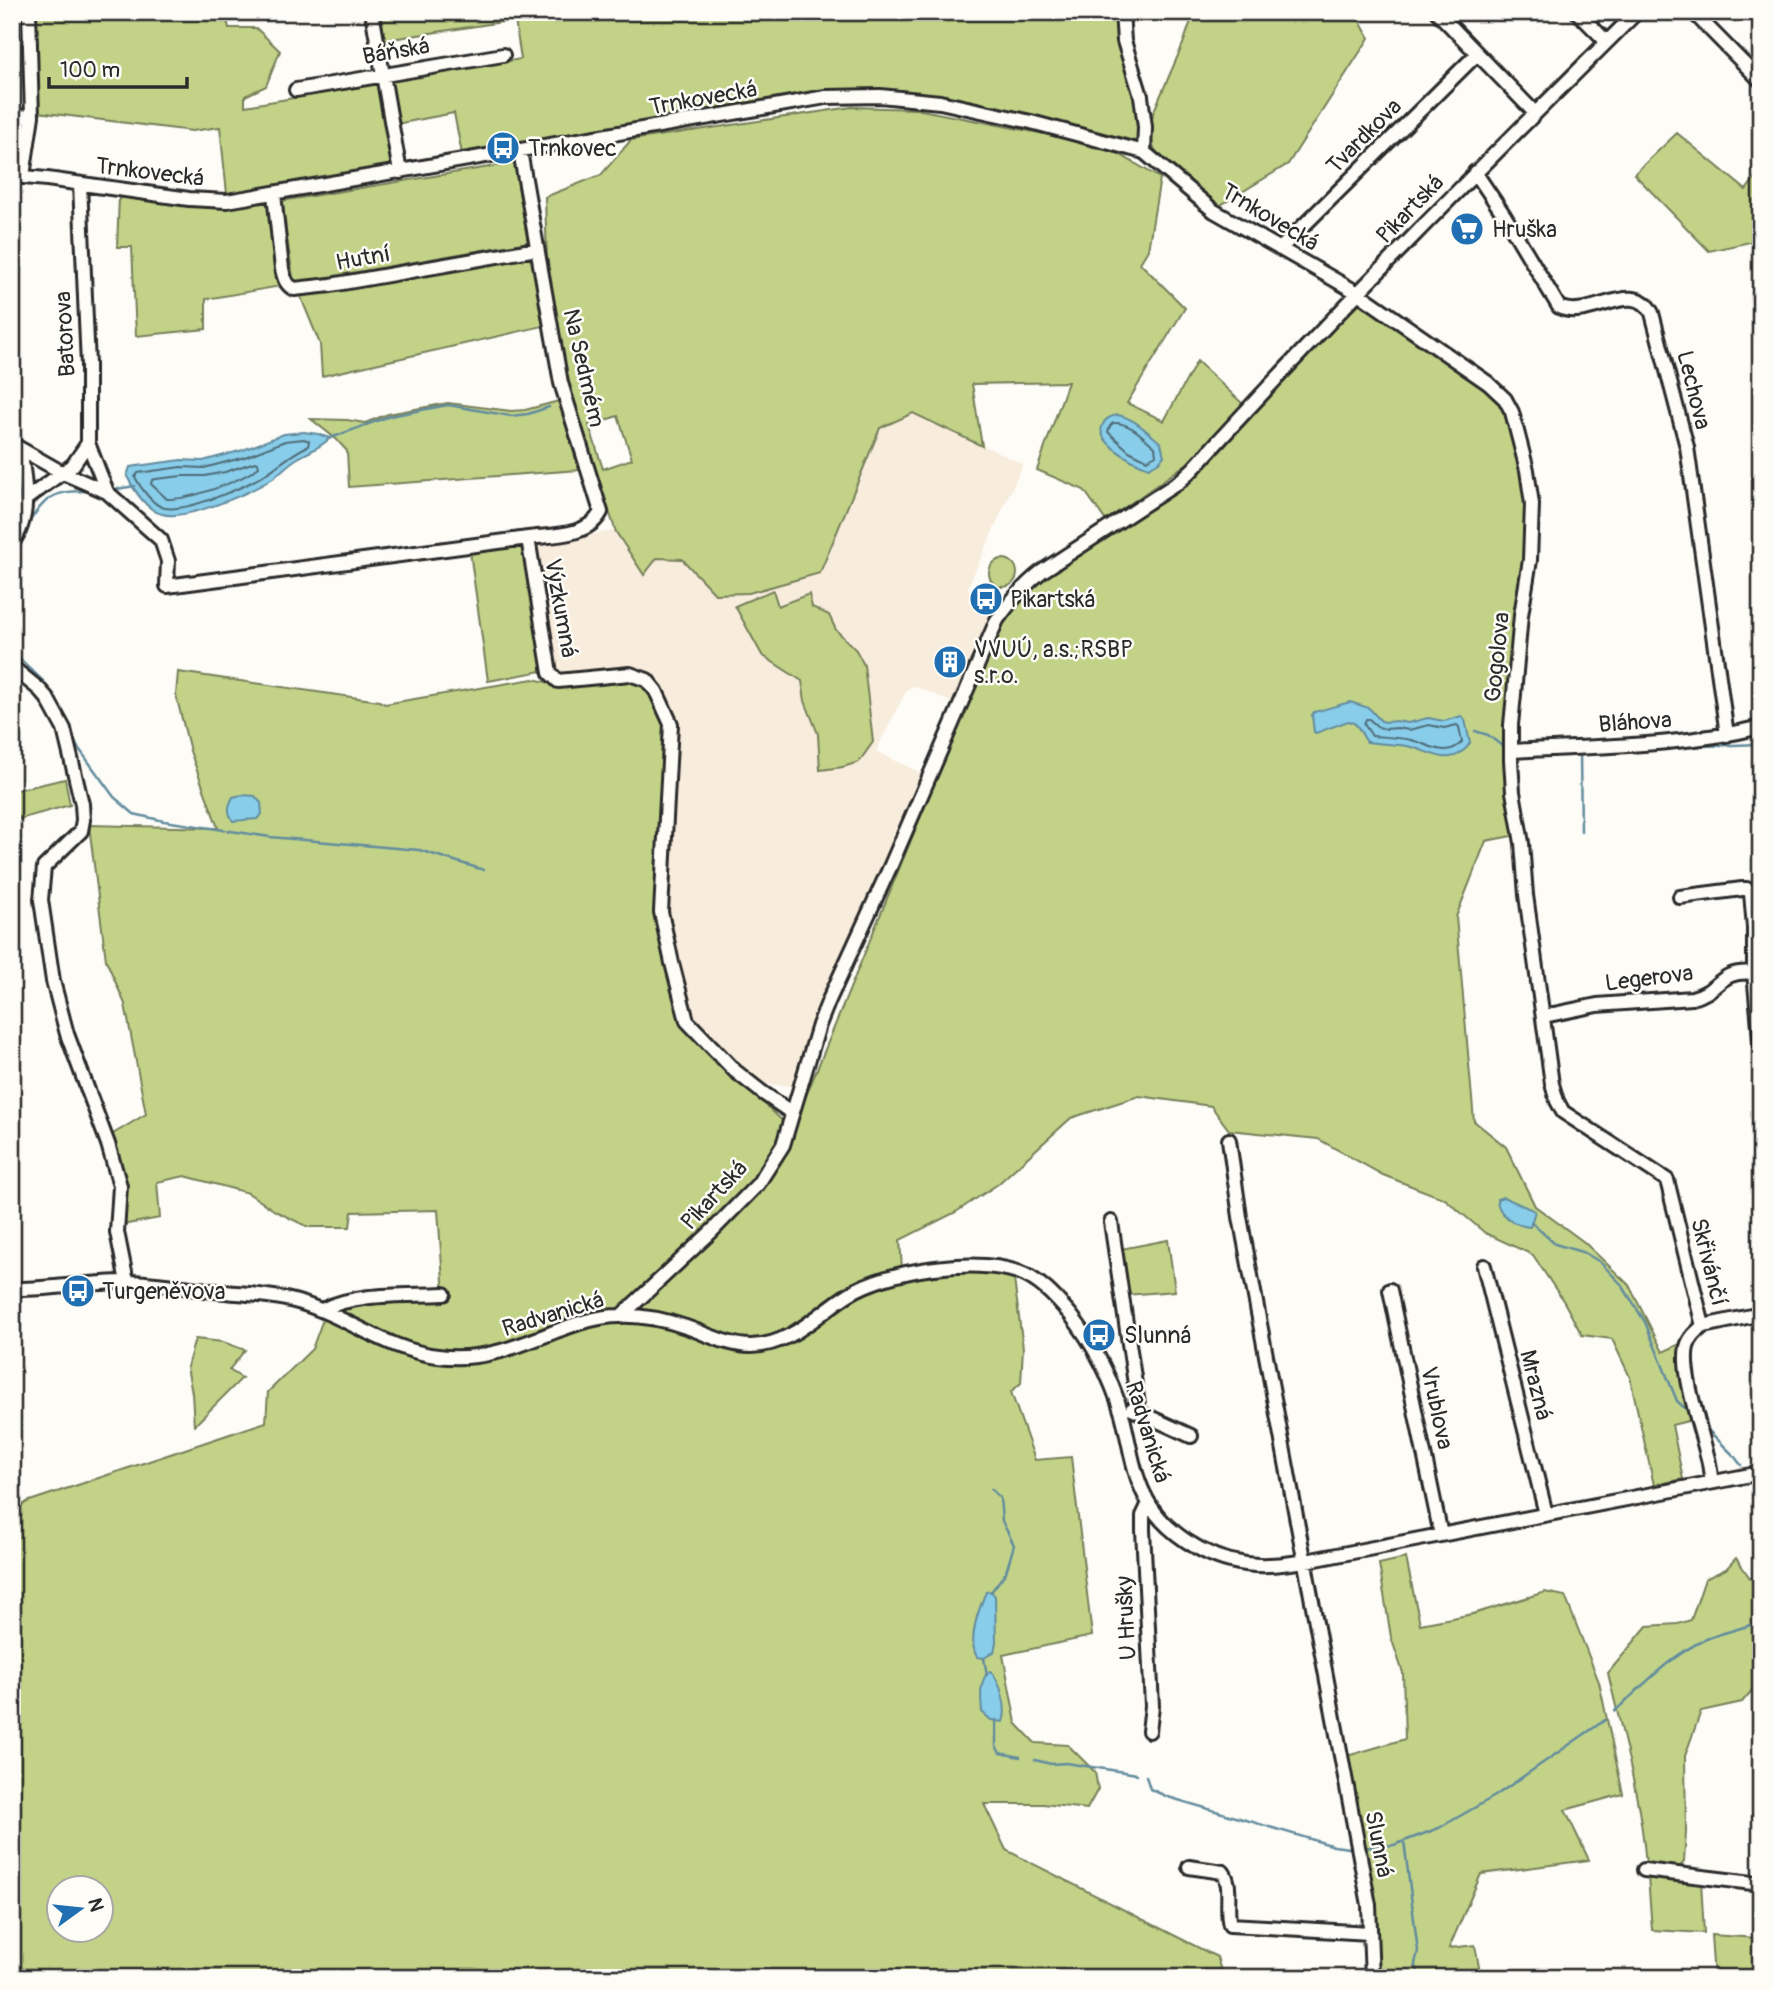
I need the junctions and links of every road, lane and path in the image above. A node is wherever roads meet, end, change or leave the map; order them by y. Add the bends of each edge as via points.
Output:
1 (29, 12) edge
2 (372, 12) edge
3 (1122, 12) edge
4 (1437, 12) edge
5 (1577, 12) edge
6 (1637, 12) edge
7 (1693, 12) edge
8 (1607, 41) junction
9 (1477, 54) junction
10 (503, 55) dead end
11 (383, 75) junction
12 (1761, 81) edge
13 (296, 90) dead end
14 (1535, 113) junction
15 (32, 116) junction
16 (12, 117) edge
17 (520, 151) junction
18 (1144, 152) junction
19 (401, 172) junction
20 (1475, 172) junction
21 (18, 176) edge
22 (80, 184) junction
23 (274, 194) junction
24 (537, 249) junction
25 (1280, 249) junction
26 (1358, 293) junction
27 (88, 443) junction
28 (16, 447) edge
29 (62, 473) junction
30 (107, 492) junction
31 (26, 499) junction
32 (528, 538) junction
33 (12, 543) edge
34 (12, 667) edge
35 (1761, 727) edge
36 (1727, 735) junction
37 (1511, 751) junction
38 (1681, 897) dead end
39 (1754, 974) junction
40 (1544, 1016) junction
41 (1761, 1048) edge
42 (1557, 1101) joint
43 (792, 1113) junction
44 (1229, 1140) dead end
45 (1111, 1222) dead end
46 (1484, 1266) dead end
47 (127, 1282) junction
48 (12, 1289) edge
49 (1390, 1290) dead end
50 (444, 1294) dead end
51 (322, 1310) junction
52 (1761, 1314) edge
53 (621, 1316) junction
54 (1703, 1326) junction
55 (1119, 1405) junction
56 (1139, 1411) junction
57 (1191, 1436) dead end
58 (1761, 1473) edge
59 (1712, 1482) junction
60 (1149, 1503) junction
61 (1546, 1514) junction
62 (1441, 1535) junction
63 (1306, 1561) junction
64 (1149, 1731) dead end
65 (1189, 1867) dead end
66 (1644, 1870) dead end
67 (1761, 1884) edge
68 (1370, 1934) junction
69 (1372, 1978) edge

1 - 15 street
2 - 11 street
3 - 18 street via 1124,41 1141,96
4 - 9 street
5 - 8 street
6 - 8 street, Pikartská
7 - 12 street
8 - 14 street, Pikartská
9 - 14 street
9 - 25 street, Tvardkova
10 - 11 street, Báňská
11 - 13 street, Báňská
11 - 19 street
14 - 20 street, Pikartská
15 - 16 street
15 - 21 street
17 - 18 street, Trnkovecká via 826,97 880,96 940,102
17 - 19 street, Trnkovecká
17 - 24 street, Na Sedmém
18 - 25 street, Trnkovecká via 1214,211
19 - 23 street, Trnkovecká
20 - 26 street, Pikartská
20 - 36 street, Lechova via 1559,307 1576,310 1631,298 1646,303 1652,313 1686,447
21 - 22 street, Trnkovecká
22 - 23 street, Trnkovecká via 206,201
22 - 27 street, Batorova
23 - 24 street, Hutní via 282,268 294,289
24 - 32 street, Na Sedmém via 561,383 601,512 581,530
25 - 26 street, Trnkovecká
26 - 37 street, Gogolova via 1488,383 1512,412 1533,519
26 - 43 street, Pikartská via 1194,469 1041,572 997,620 829,1000
27 - 29 street via 74,465
27 - 30 street
28 - 29 street, Výzkumná
28 - 31 street
29 - 30 street, Výzkumná
29 - 31 street
30 - 32 street, Výzkumná via 161,540 168,561 167,586
31 - 33 street via 21,529
32 - 43 street, Výzkumná via 551,673 558,681 630,674 643,677 656,691 671,724 661,912 687,1021 735,1071
34 - 47 street via 47,698 64,729 82,804 81,831 44,867 41,900 53,981 67,1034 120,1186 117,1232
35 - 36 street, Bláhova
36 - 37 street, Bláhova
37 - 40 street, Gogolova
38 - 39 street via 1750,891
39 - 40 street, Legerova via 1733,973 1695,997 1588,1006
39 - 41 street
40 - 42 street, Gogolova
42 - 54 street, Skřivánčí via 1576,1122 1667,1180
43 - 53 street, Pikartská via 783,1144 758,1184
44 - 63 street, Slunná
45 - 56 street
46 - 61 street, Mrazná
47 - 48 street, Radvanická
47 - 51 street, Radvanická via 282,1298
49 - 62 street, Vrublova
50 - 51 street via 355,1299
51 - 53 street, Radvanická via 410,1350 464,1358 498,1353 587,1320
52 - 54 street
53 - 55 street, Radvanická via 658,1319 732,1344 758,1345 802,1329 849,1294 877,1281 939,1268 1005,1268 1038,1282 1067,1311 1100,1359
54 - 59 street, Skřivánčí via 1688,1343 1686,1363
55 - 56 street
55 - 60 street, Radvanická via 1136,1473
56 - 57 street
58 - 59 street, Radvanická
59 - 61 street, Radvanická
60 - 63 street, Radvanická via 1179,1535 1226,1560 1269,1565
60 - 64 street, U Hrušky via 1143,1521 1152,1706
61 - 62 street, Radvanická
62 - 63 street, Radvanická
63 - 68 street, Slunná via 1369,1905
65 - 68 street via 1223,1871 1228,1878 1230,1925
66 - 67 street
68 - 69 street, Slunná

